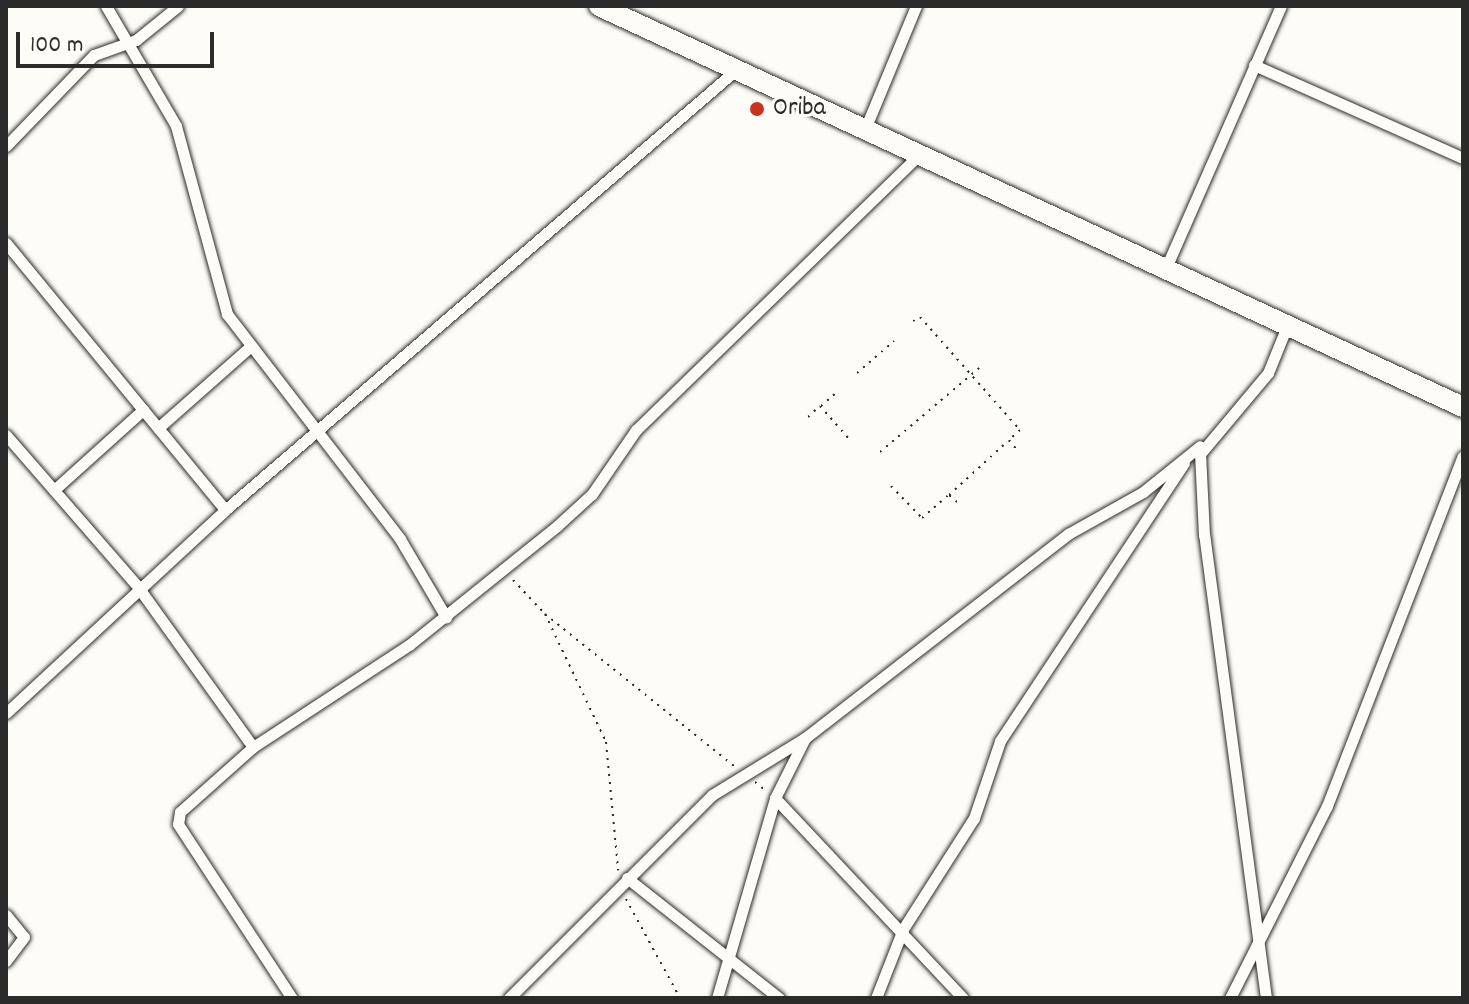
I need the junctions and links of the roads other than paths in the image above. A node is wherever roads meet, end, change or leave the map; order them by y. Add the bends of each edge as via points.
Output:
1 (106, 6) edge
2 (178, 6) edge
3 (599, 6) edge
4 (916, 6) edge
5 (1281, 6) edge
6 (130, 43) junction
7 (1254, 65) junction
8 (737, 69) junction
9 (865, 129) junction
10 (6, 146) edge
11 (921, 153) junction
12 (1463, 158) edge
13 (6, 243) edge
14 (1165, 270) junction
15 (1287, 326) junction
16 (251, 346) junction
17 (1463, 407) edge
18 (143, 410) junction
19 (158, 428) junction
20 (314, 433) junction
21 (6, 435) edge
22 (1200, 446) junction
23 (1188, 456) junction
24 (1463, 456) edge
25 (54, 490) junction
26 (225, 510) junction
27 (138, 587) junction
28 (446, 617) junction
29 (6, 713) edge
30 (805, 738) junction
31 (253, 747) junction
32 (775, 798) junction
33 (623, 883) junction
34 (6, 915) edge
35 (903, 929) junction
36 (1258, 944) junction
37 (6, 961) edge
38 (733, 961) junction
39 (292, 998) edge
40 (509, 998) edge
41 (717, 998) edge
42 (779, 998) edge
43 (876, 998) edge
44 (963, 998) edge
45 (1230, 998) edge
46 (1266, 998) edge

1 - 6 street
2 - 6 street
3 - 8 highway
4 - 9 street
5 - 7 street
6 - 10 street via 94,55
6 - 16 street via 176,126 219,294
7 - 12 street
7 - 14 street
8 - 9 highway
8 - 20 street
9 - 11 highway
11 - 14 highway
11 - 28 street via 636,430 592,494
13 - 18 street
14 - 15 highway
15 - 17 highway
15 - 22 street via 1268,373
16 - 19 street
16 - 20 street
18 - 19 street
18 - 25 street
19 - 26 street
20 - 26 street
20 - 28 street via 400,539
21 - 25 street
22 - 23 street
22 - 36 street via 1204,535
23 - 30 street via 1068,534
23 - 35 street via 1000,741 974,818
24 - 36 street via 1327,806
25 - 27 street
26 - 27 street
27 - 29 street
27 - 31 street
28 - 31 street
30 - 32 street
30 - 33 street via 743,773
31 - 39 street via 180,812 178,824
32 - 35 street
32 - 38 street
33 - 38 street
33 - 40 street
34 - 37 street via 24,937
35 - 43 street
35 - 44 street
36 - 45 street
36 - 46 street
38 - 41 street
38 - 42 street

